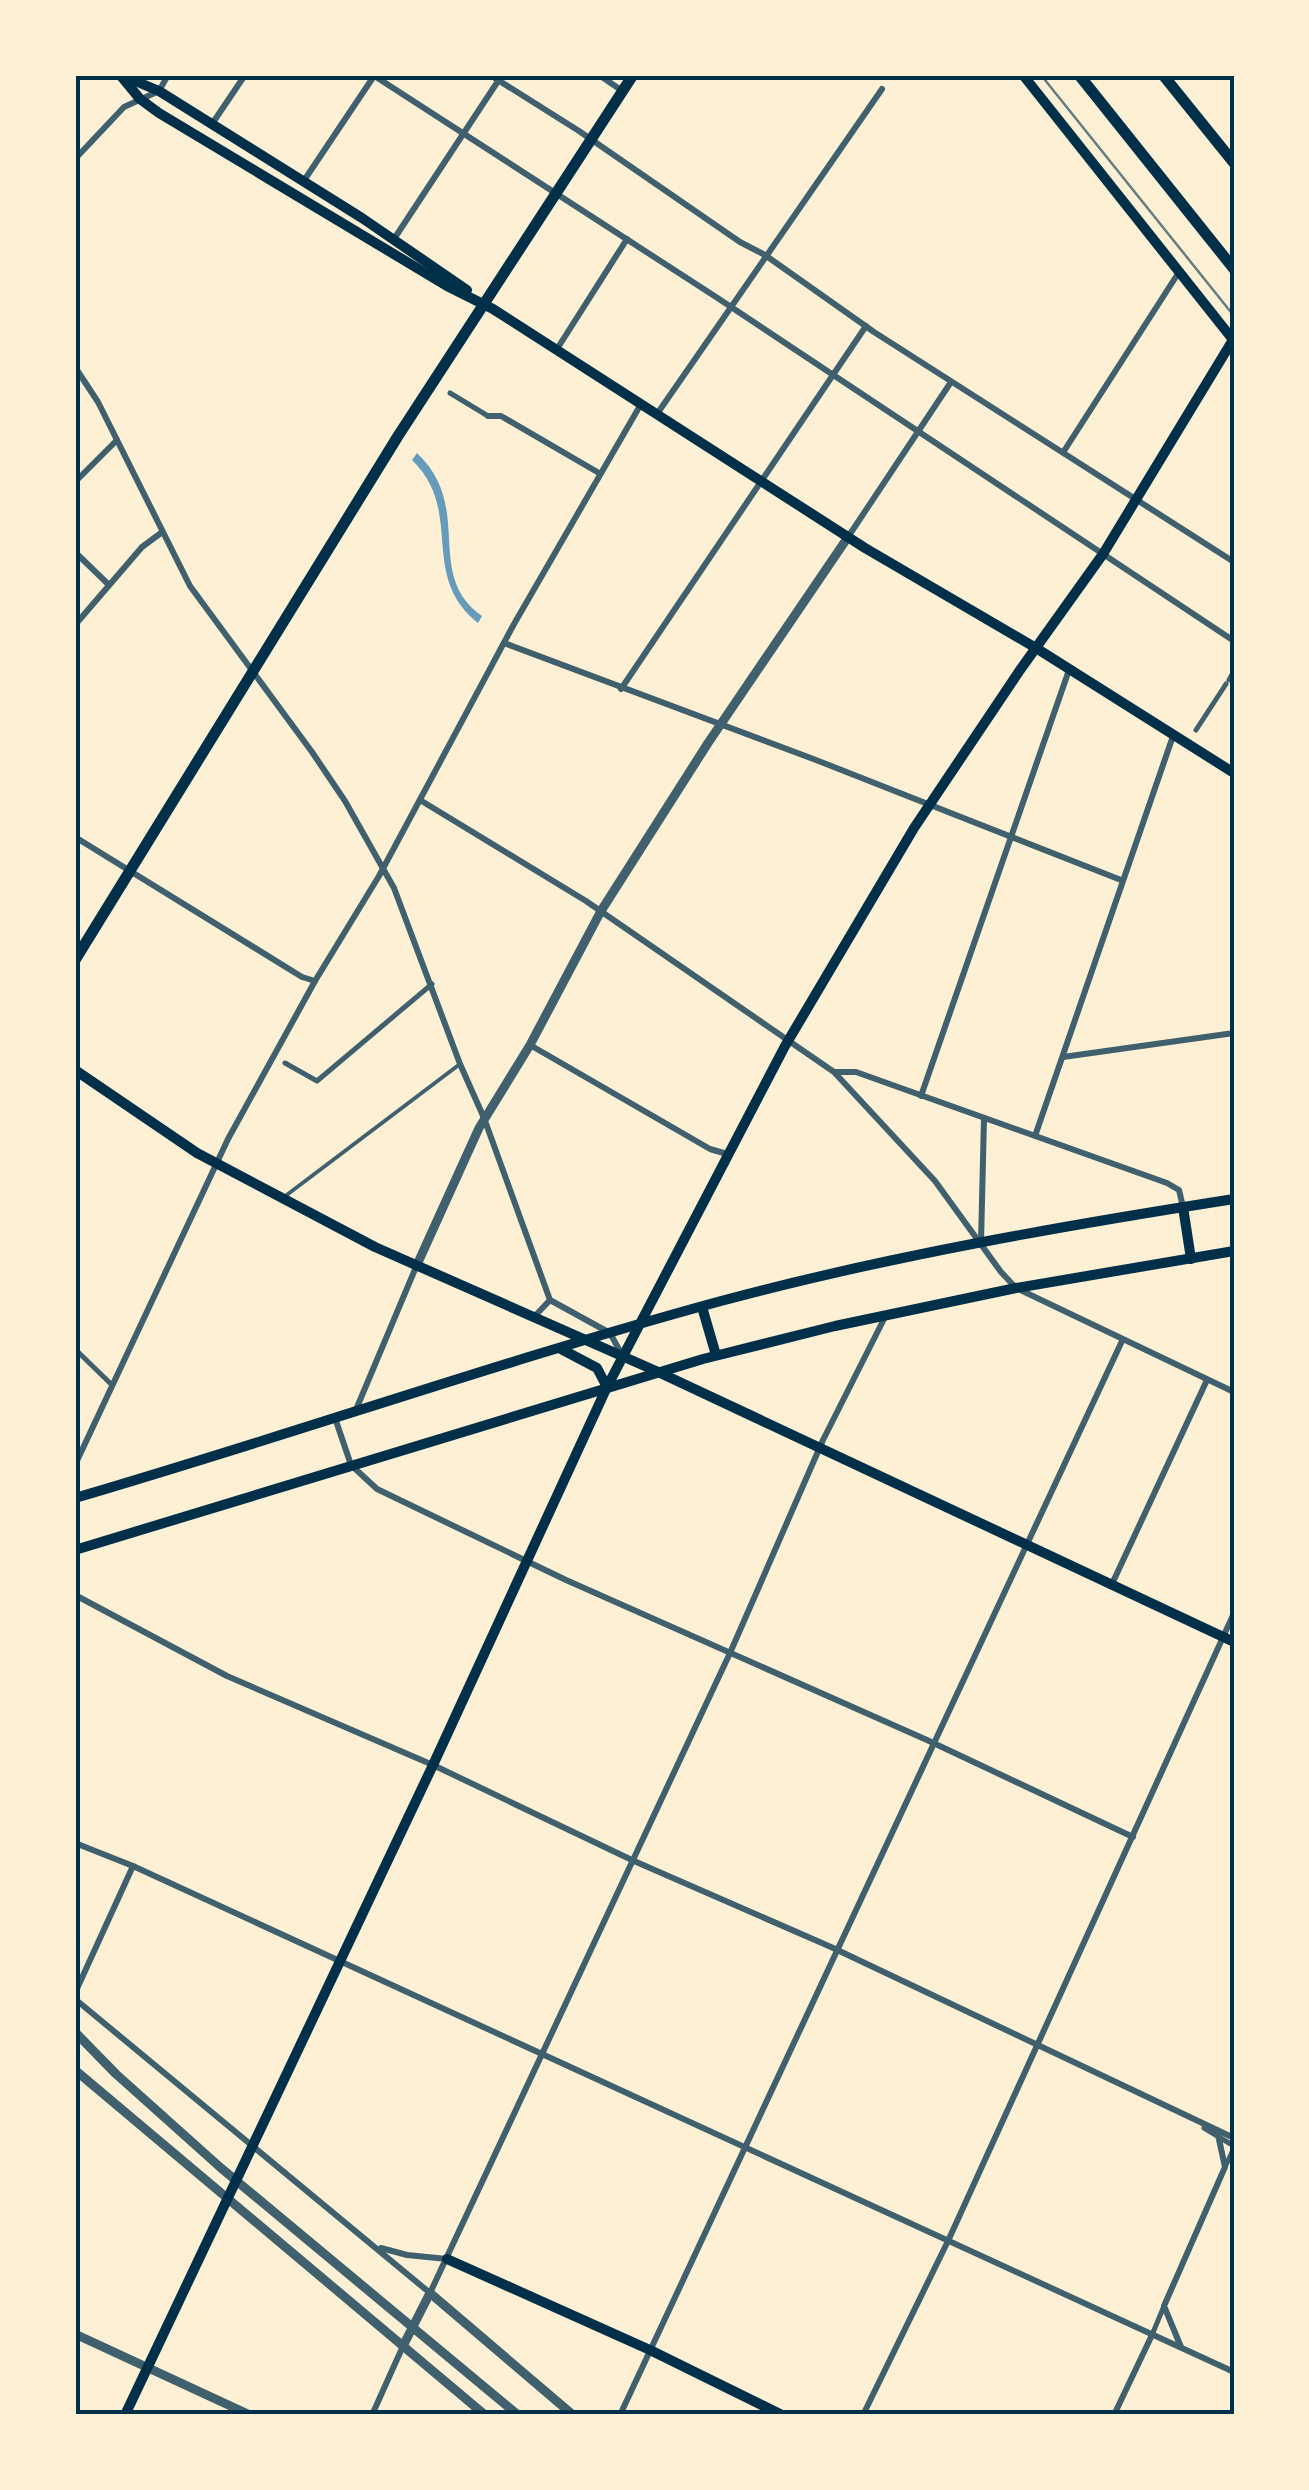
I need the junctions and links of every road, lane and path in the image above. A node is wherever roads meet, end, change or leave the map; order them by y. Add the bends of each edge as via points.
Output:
1 (121, 75) edge
2 (168, 75) edge
3 (245, 75) edge
4 (374, 75) edge
5 (490, 75) edge
6 (598, 75) edge
7 (632, 75) edge
8 (1023, 75) edge
9 (1079, 75) edge
10 (1164, 75) edge
11 (500, 78) edge
12 (882, 89) dead end
13 (622, 90) junction
14 (159, 92) junction
15 (140, 100) junction
16 (211, 126) junction
17 (463, 134) junction
18 (590, 139) junction
19 (75, 158) edge
20 (1234, 163) edge
21 (302, 182) junction
22 (555, 192) junction
23 (394, 240) junction
24 (627, 240) junction
25 (765, 256) junction
26 (1234, 269) edge
27 (1180, 271) junction
28 (482, 303) junction
29 (730, 307) junction
30 (866, 326) junction
31 (1234, 339) edge
32 (556, 350) junction
33 (75, 367) edge
34 (834, 376) junction
35 (951, 382) junction
36 (450, 393) dead end
37 (641, 404) junction
38 (657, 414) junction
39 (488, 416) joint
40 (918, 432) junction
41 (117, 440) junction
42 (1064, 451) junction
43 (599, 472) junction
44 (760, 480) junction
45 (75, 482) edge
46 (1137, 498) junction
47 (160, 533) junction
48 (848, 537) junction
49 (75, 552) edge
50 (1102, 554) junction
51 (1234, 562) edge
52 (109, 585) junction
53 (75, 625) edge
54 (1234, 641) edge
55 (504, 643) junction
56 (1036, 648) junction
57 (1070, 670) junction
58 (1234, 671) edge
59 (254, 674) junction
60 (620, 689) junction
61 (720, 726) junction
62 (1196, 730) dead end
63 (1174, 734) junction
64 (1234, 773) edge
65 (420, 800) junction
66 (930, 804) junction
67 (75, 837) edge
68 (1009, 838) junction
69 (382, 867) junction
70 (129, 869) junction
71 (1121, 880) junction
72 (601, 911) junction
73 (75, 960) edge
74 (316, 981) junction
75 (432, 984) junction
76 (1234, 1032) edge
77 (789, 1039) junction
78 (530, 1045) junction
79 (1063, 1057) junction
80 (285, 1063) dead end
81 (460, 1064) junction
82 (75, 1070) edge
83 (834, 1072) junction
84 (921, 1096) junction
85 (484, 1118) junction
86 (984, 1118) junction
87 (1036, 1136) junction
88 (727, 1154) junction
89 (216, 1164) junction
90 (1234, 1199) edge
91 (280, 1200) junction
92 (1183, 1207) junction
93 (981, 1243) junction
94 (1234, 1252) edge
95 (1192, 1258) junction
96 (416, 1267) junction
97 (1016, 1288) junction
98 (652, 1295) junction
99 (550, 1300) junction
100 (702, 1306) junction
101 (676, 1314) junction
102 (886, 1315) junction
103 (533, 1318) junction
104 (638, 1325) junction
105 (610, 1333) junction
106 (588, 1340) junction
107 (1122, 1341) junction
108 (75, 1349) edge
109 (562, 1349) junction
110 (622, 1355) junction
111 (716, 1356) junction
112 (656, 1371) junction
113 (1208, 1380) junction
114 (114, 1386) junction
115 (606, 1387) junction
116 (1234, 1392) edge
117 (355, 1412) junction
118 (335, 1418) junction
119 (820, 1447) junction
120 (75, 1465) edge
121 (351, 1466) junction
122 (75, 1498) edge
123 (1028, 1543) junction
124 (75, 1550) edge
125 (526, 1562) junction
126 (1112, 1584) junction
127 (75, 1595) edge
128 (1234, 1613) edge
129 (1222, 1636) junction
130 (1234, 1642) edge
131 (730, 1653) junction
132 (935, 1743) junction
133 (434, 1765) junction
134 (1133, 1836) junction
135 (75, 1843) edge
136 (634, 1861) junction
137 (133, 1866) junction
138 (838, 1950) junction
139 (340, 1962) junction
140 (75, 1996) edge
141 (75, 2032) edge
142 (1038, 2043) junction
143 (544, 2056) junction
144 (75, 2070) edge
145 (1204, 2128) dead end
146 (1217, 2133) junction
147 (1234, 2138) edge
148 (251, 2146) junction
149 (746, 2147) junction
150 (1234, 2147) edge
151 (1225, 2168) junction
152 (236, 2180) junction
153 (226, 2200) junction
154 (948, 2241) junction
155 (376, 2246) junction
156 (447, 2259) junction
157 (430, 2293) junction
158 (1164, 2306) junction
159 (413, 2327) junction
160 (75, 2334) edge
161 (1152, 2334) junction
162 (403, 2346) junction
163 (1181, 2348) junction
164 (650, 2350) junction
165 (148, 2367) junction
166 (1234, 2372) edge
167 (125, 2415) edge
168 (250, 2415) edge
169 (372, 2415) edge
170 (485, 2415) edge
171 (518, 2415) edge
172 (573, 2415) edge
173 (620, 2415) edge
174 (782, 2415) edge
175 (863, 2415) edge
176 (1114, 2415) edge

1 - 14 main road
1 - 15 main road
2 - 14 street
3 - 16 street
4 - 17 street
4 - 21 street
5 - 11 street
6 - 13 street
7 - 13 main road
8 - 27 main road
9 - 26 main road
10 - 20 main road
11 - 17 street
11 - 18 street
12 - 25 street
13 - 18 main road
14 - 15 street
14 - 16 main road
15 - 19 street via 124,107
15 - 28 main road
16 - 21 main road
17 - 22 street
17 - 23 street
18 - 22 main road
18 - 25 street
21 - 23 main road
22 - 24 street
22 - 28 main road
23 - 28 main road
24 - 29 street
24 - 32 street
25 - 29 street
25 - 30 street
27 - 31 main road
27 - 42 street
28 - 32 main road
28 - 59 main road
29 - 34 street
29 - 38 street
30 - 34 street
30 - 35 street
31 - 46 main road
32 - 37 main road
33 - 41 street
34 - 40 street
34 - 44 street
35 - 40 street
35 - 42 street
36 - 39 street
37 - 38 main road
37 - 43 street
38 - 44 main road
39 - 43 street via 501,416
40 - 48 street
40 - 50 street
41 - 45 street
41 - 47 street
42 - 46 street
43 - 55 street
44 - 48 main road
44 - 60 street
46 - 50 main road
46 - 51 street
47 - 52 street
47 - 59 street via 197,598
48 - 56 main road
48 - 61 street
49 - 52 street
50 - 54 street
50 - 56 main road
52 - 53 street
55 - 60 street
55 - 65 street
56 - 57 main road
56 - 66 main road
57 - 63 main road
57 - 68 street
58 - 62 street
59 - 69 street via 336,788
59 - 70 main road
60 - 61 street
61 - 66 street
61 - 72 street
63 - 64 main road
63 - 71 street
65 - 69 street
65 - 72 street
66 - 68 street
66 - 77 main road
67 - 70 street
68 - 71 street
68 - 84 street
69 - 74 street
69 - 75 street
70 - 73 main road
70 - 74 street
71 - 79 street
72 - 77 street
72 - 78 street
74 - 89 street
75 - 80 street via 318,1081
75 - 81 street
76 - 79 street
77 - 83 street
77 - 88 main road
78 - 85 street
78 - 88 street
79 - 87 street
81 - 85 street
81 - 91 lane
82 - 89 main road
83 - 84 street via 856,1072
83 - 93 street via 935,1181
84 - 86 street
85 - 96 street
85 - 99 street
86 - 87 street
86 - 93 street
87 - 92 street via 1175,1186
88 - 98 main road
89 - 91 main road
89 - 114 street
90 - 92 main road
91 - 96 main road
92 - 93 main road
92 - 95 main road
93 - 97 street
93 - 100 main road
94 - 95 main road
95 - 97 main road
96 - 103 main road
96 - 117 street
97 - 102 main road
97 - 107 street
98 - 101 main road
98 - 104 main road
99 - 103 street
99 - 105 street
100 - 101 main road
100 - 111 main road
101 - 104 main road
102 - 111 main road
102 - 119 street
103 - 106 main road
104 - 105 main road
104 - 110 main road
105 - 106 main road
105 - 110 street
106 - 109 main road
106 - 110 main road
107 - 113 street
107 - 123 street
108 - 114 street
109 - 115 main road via 597,1368
109 - 117 main road
110 - 112 main road
110 - 115 main road
111 - 112 main road
112 - 115 main road
112 - 119 main road
113 - 116 street
113 - 126 street
114 - 120 street
115 - 121 main road
115 - 125 main road
117 - 118 main road
118 - 121 street
118 - 122 main road
119 - 123 main road
119 - 131 street
121 - 124 main road
121 - 125 street via 377,1489
123 - 126 main road
123 - 132 street
125 - 131 street
125 - 133 main road
126 - 129 main road
127 - 133 street via 226,1676
128 - 129 street
129 - 130 main road
129 - 134 street
131 - 132 street
131 - 136 street
132 - 134 street
132 - 138 street
133 - 136 street
133 - 139 main road
134 - 142 street
135 - 137 street
136 - 138 street
136 - 143 street
137 - 139 street
137 - 140 street
138 - 142 street
138 - 149 street
139 - 143 street
139 - 148 main road
140 - 148 street
141 - 152 street
142 - 146 street
142 - 154 street
143 - 149 street
143 - 156 street
144 - 153 street
145 - 146 street
146 - 147 street
146 - 150 street
146 - 151 street
148 - 152 main road
148 - 155 street
149 - 154 street
149 - 164 street
150 - 151 street
151 - 158 street
152 - 153 main road
152 - 159 street
153 - 162 street
153 - 165 main road
154 - 161 street
154 - 175 street
155 - 156 street
155 - 157 street
156 - 157 street
156 - 164 main road
157 - 159 street
157 - 172 street
158 - 161 street
158 - 163 street
159 - 162 street
159 - 171 street
160 - 165 street
161 - 163 street
161 - 176 street
162 - 169 street
162 - 170 street
163 - 166 street
164 - 173 street
164 - 174 main road
165 - 167 main road
165 - 168 street

